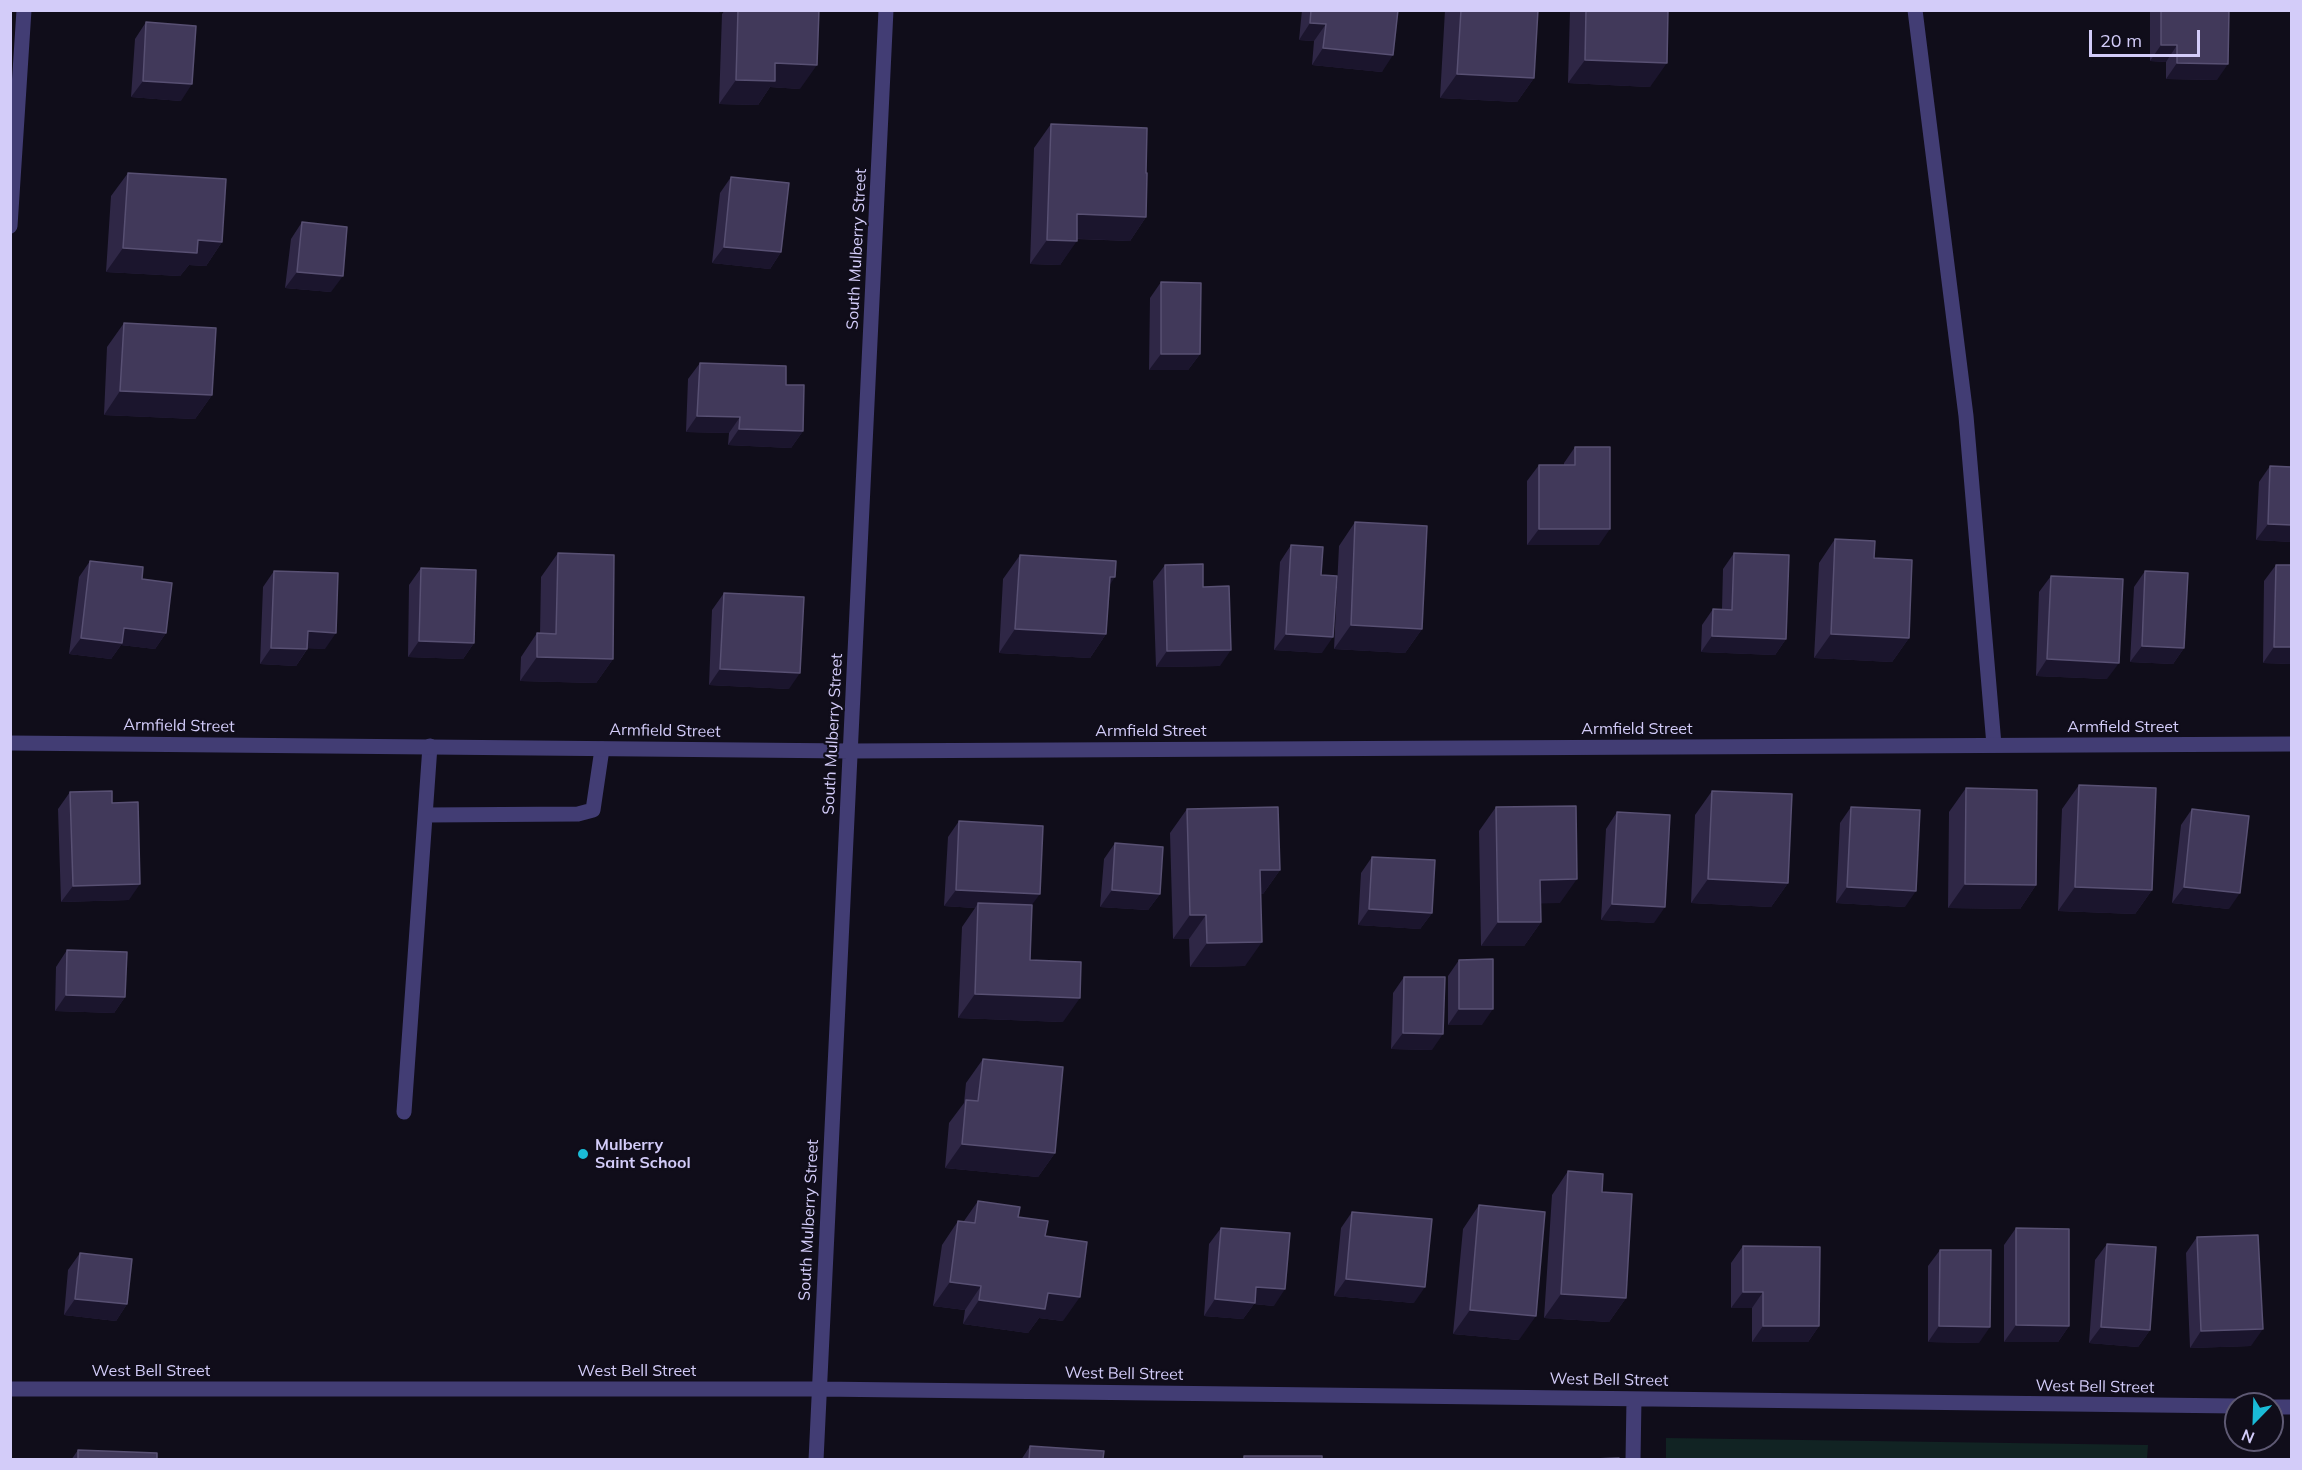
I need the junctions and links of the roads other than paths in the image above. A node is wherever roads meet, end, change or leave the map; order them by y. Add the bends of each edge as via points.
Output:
1 (24, 10) edge
2 (886, 10) edge
3 (1915, 10) edge
4 (10, 226) edge
5 (10, 742) edge
6 (2292, 744) edge
7 (430, 746) junction
8 (1994, 746) junction
9 (602, 748) junction
10 (850, 751) junction
11 (426, 815) junction
12 (404, 1112) dead end
13 (10, 1389) edge
14 (819, 1389) junction
15 (1634, 1399) junction
16 (2224, 1406) edge
17 (816, 1460) edge
18 (1633, 1460) edge

1 - 4 street
2 - 10 street, South Mulberry Street
3 - 8 street via 1966,416
5 - 7 street, Armfield Street
6 - 8 street, Armfield Street
7 - 9 street, Armfield Street
7 - 11 street
8 - 10 street, Armfield Street
9 - 10 street, Armfield Street
9 - 11 street via 593,810 578,814
10 - 14 street, South Mulberry Street
11 - 12 street
13 - 14 street, West Bell Street
14 - 15 street, West Bell Street
14 - 17 street, South Mulberry Street
15 - 16 street, West Bell Street
15 - 18 street

